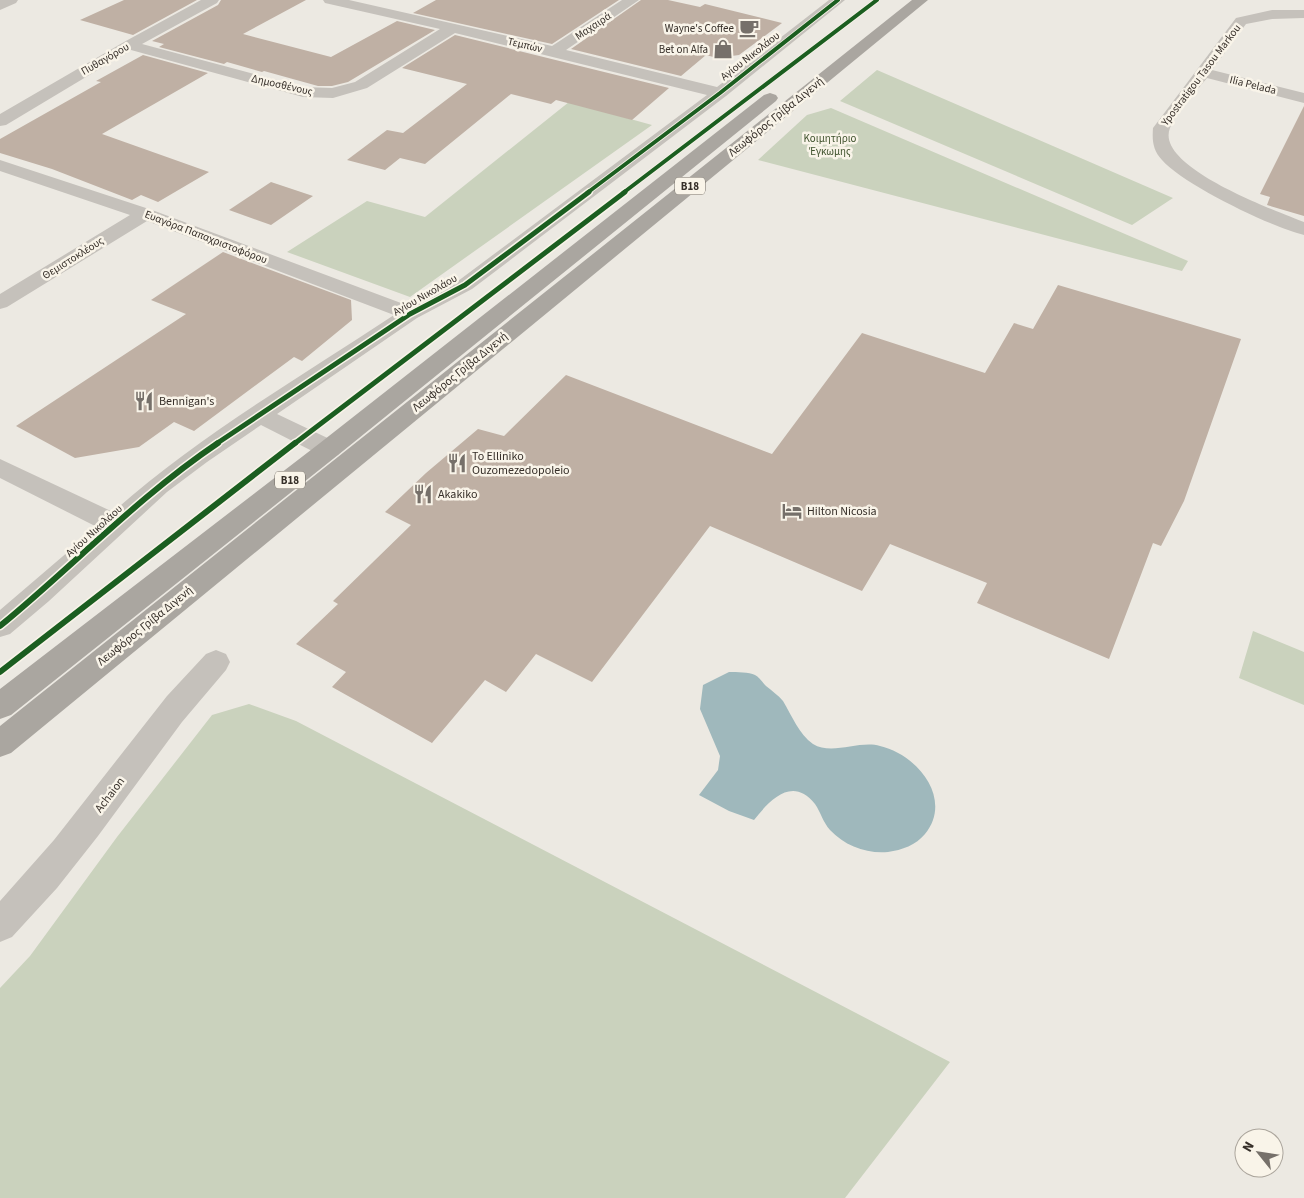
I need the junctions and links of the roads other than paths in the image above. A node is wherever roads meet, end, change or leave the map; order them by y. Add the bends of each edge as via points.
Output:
1 (11, 0) edge
2 (212, 0) edge
3 (330, 0) edge
4 (632, 0) edge
5 (838, 0) edge
6 (895, 0) edge
7 (921, 0) edge
8 (0, 6) edge
9 (1304, 14) edge
10 (452, 28) junction
11 (129, 45) junction
12 (554, 52) junction
13 (1202, 72) junction
14 (720, 93) junction
15 (1304, 98) edge
16 (0, 121) edge
17 (0, 165) edge
18 (145, 214) junction
19 (1304, 229) edge
20 (0, 303) edge
21 (410, 314) junction
22 (260, 415) junction
23 (329, 448) junction
24 (0, 468) edge
25 (116, 525) junction
26 (0, 626) edge
27 (216, 662) dead end
28 (0, 706) edge
29 (0, 744) edge
30 (0, 925) edge

1 - 8 street
2 - 11 street, Πυθαγόρου
3 - 10 street, Τεμπών
4 - 12 street, Μαχαιρά
5 - 14 street, Αγίου Νικολάου
6 - 23 main road, Λεωφόρος Γρίβα Διγενή / B18
7 - 29 main road, Λεωφόρος Γρίβα Διγενή / B18
9 - 13 street, Ypostratigou Tasou Markou via 1281,13 1241,22
10 - 11 street, Δημοσθένους via 361,85 333,93 303,92
10 - 12 street, Τεμπών
11 - 16 street, Πυθαγόρου
12 - 14 street, Τεμπών
13 - 15 street, Ilia Pelada
13 - 19 street, Ypostratigou Tasou Markou via 1161,128 1161,144 1173,162 1197,179
14 - 21 street, Αγίου Νικολάου via 464,285
17 - 18 street, Ευαγόρα Παπαχριστοφόρου
18 - 20 street, Θεμιστοκλέους
18 - 21 street, Ευαγόρα Παπαχριστοφόρου
21 - 22 street, Αγίου Νικολάου
22 - 23 street
22 - 25 street, Αγίου Νικολάου via 158,486
23 - 28 main road, Λεωφόρος Γρίβα Διγενή / B18
24 - 25 street
25 - 26 street, Αγίου Νικολάου
27 - 30 street, Achaion via 166,719 70,849 33,893

